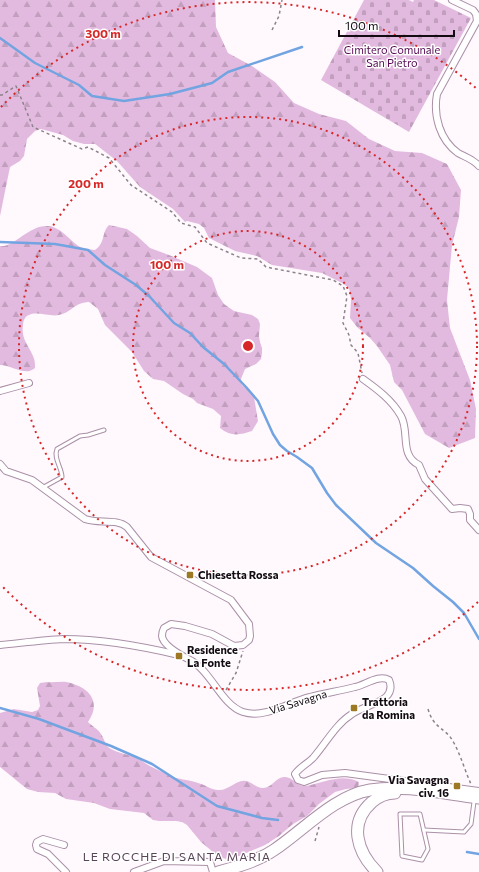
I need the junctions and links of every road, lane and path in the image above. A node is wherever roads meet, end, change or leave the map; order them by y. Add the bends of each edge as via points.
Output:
1 (282, 0) edge
2 (452, 0) edge
3 (272, 30) dead end
4 (0, 95) edge
5 (479, 166) edge
6 (363, 379) joint
7 (29, 384) dead end
8 (0, 391) edge
9 (104, 430) dead end
10 (0, 464) edge
11 (42, 488) junction
12 (479, 530) edge
13 (0, 645) edge
14 (243, 646) junction
15 (184, 657) junction
16 (222, 694) junction
17 (428, 709) dead end
18 (467, 790) junction
19 (479, 791) edge
20 (477, 801) edge
21 (424, 830) junction
22 (64, 845) dead end
23 (214, 871) edge
24 (66, 872) edge
25 (134, 872) edge
26 (377, 872) edge

1 - 3 path via 279,16
2 - 5 street via 473,10 477,21 437,94 438,128 446,141
4 - 6 path via 16,86 33,127 82,149 88,147 108,158 131,185 172,212 181,224 195,227 207,243 241,258 258,259 266,266 333,280 343,286 347,296 342,323 351,345 358,353
6 - 12 street via 382,392 401,416 407,451 412,461 420,464 425,479 452,509 468,509 470,520
7 - 8 street
9 - 11 lane via 80,436 57,449 56,456 62,477
10 - 11 street via 6,471 32,480
11 - 14 street via 86,520 123,523 151,558 231,600 249,624 249,640
13 - 15 street via 64,639 101,641 140,646
14 - 15 street, Via Savagna via 234,646 212,634 171,624 164,628 162,636 164,641
14 - 16 path via 236,673
15 - 16 street, Via Savagna via 199,665
16 - 18 street, Via Savagna via 242,712 255,714 386,678 391,690 385,698 343,720 312,760 299,768 295,774 298,780 304,782 322,775 345,773
17 - 18 path via 432,721 454,743 471,784
18 - 19 street, Via Savagna
20 - 21 lane via 471,824 464,832
20 - 23 highway via 404,788 368,790 337,803 274,850 237,867
20 - 26 highway via 400,792 389,793 376,799 362,814 358,840 362,853
21 - 21 lane via 420,814 400,814 402,856 422,860 428,850
22 - 24 street via 43,839 36,845
23 - 25 street via 210,862 164,861

